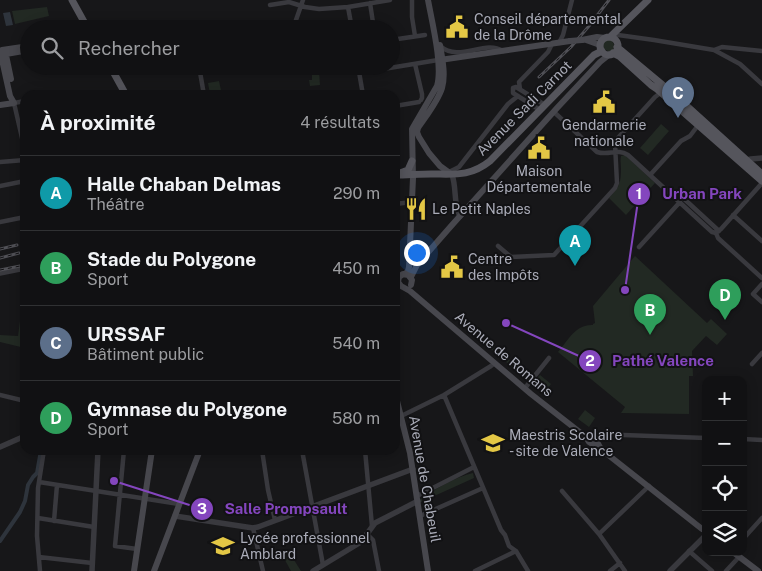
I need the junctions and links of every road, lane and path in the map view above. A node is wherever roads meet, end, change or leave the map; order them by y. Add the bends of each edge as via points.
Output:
1 (72, 0) edge
2 (303, 0) edge
3 (346, 0) edge
4 (356, 0) edge
5 (390, 0) edge
6 (412, 0) edge
7 (428, 0) edge
8 (432, 0) edge
9 (572, 0) edge
10 (648, 0) edge
11 (277, 2) edge
12 (294, 3) junction
13 (370, 4) junction
14 (270, 5) dead end
15 (302, 6) junction
16 (356, 6) junction
17 (348, 7) junction
18 (82, 20) edge
19 (350, 20) edge
20 (373, 20) edge
21 (429, 34) junction
22 (415, 36) junction
23 (400, 38) edge
24 (562, 39) junction
25 (584, 40) junction
26 (613, 44) junction
27 (440, 46) junction
28 (20, 48) edge
29 (601, 48) junction
30 (714, 50) junction
31 (20, 51) edge
32 (503, 51) junction
33 (762, 51) edge
34 (3, 53) edge
35 (440, 60) junction
36 (424, 62) junction
37 (600, 62) junction
38 (415, 64) junction
39 (400, 66) edge
40 (439, 68) junction
41 (115, 75) edge
42 (201, 75) edge
43 (359, 75) edge
44 (762, 84) edge
45 (651, 85) junction
46 (518, 88) junction
47 (123, 90) edge
48 (203, 90) edge
49 (361, 90) edge
50 (661, 92) junction
51 (518, 96) junction
52 (654, 98) junction
53 (677, 98) junction
54 (20, 101) edge
55 (14, 102) junction
56 (0, 105) edge
57 (400, 105) edge
58 (543, 108) junction
59 (554, 112) junction
60 (699, 122) junction
61 (20, 129) edge
62 (511, 140) junction
63 (412, 149) junction
64 (520, 149) junction
65 (615, 152) junction
66 (429, 153) junction
67 (735, 158) junction
68 (762, 158) edge
69 (20, 160) edge
70 (412, 161) junction
71 (747, 161) junction
72 (0, 162) edge
73 (440, 166) junction
74 (400, 172) edge
75 (400, 174) edge
76 (413, 174) junction
77 (431, 174) junction
78 (450, 174) junction
79 (762, 174) edge
80 (650, 175) junction
81 (20, 182) edge
82 (762, 182) edge
83 (0, 186) edge
84 (679, 200) junction
85 (412, 202) junction
86 (400, 203) edge
87 (733, 215) junction
88 (460, 216) junction
89 (20, 218) edge
90 (0, 222) edge
91 (717, 232) junction
92 (762, 241) edge
93 (498, 246) dead end
94 (639, 247) dead end
95 (417, 265) junction
96 (409, 267) junction
97 (20, 269) edge
98 (0, 273) edge
99 (408, 275) junction
100 (400, 276) edge
101 (762, 278) edge
102 (762, 284) edge
103 (400, 286) edge
104 (762, 302) edge
105 (762, 353) edge
106 (549, 358) dead end
107 (494, 363) junction
108 (752, 364) dead end
109 (526, 387) junction
110 (0, 395) edge
111 (444, 395) junction
112 (20, 400) edge
113 (400, 417) edge
114 (400, 424) edge
115 (20, 438) edge
116 (595, 438) junction
117 (702, 438) edge
118 (747, 439) edge
119 (762, 440) edge
120 (0, 447) edge
121 (43, 455) edge
122 (98, 455) edge
123 (124, 455) edge
124 (149, 455) edge
125 (198, 455) edge
126 (263, 455) edge
127 (302, 455) edge
128 (365, 455) edge
129 (474, 467) junction
130 (413, 469) junction
131 (39, 482) junction
132 (57, 485) junction
133 (368, 485) junction
134 (649, 486) junction
135 (483, 488) junction
136 (562, 490) dead end
137 (96, 492) junction
138 (120, 495) junction
139 (417, 497) junction
140 (145, 499) junction
141 (179, 504) junction
142 (311, 507) junction
143 (175, 516) junction
144 (420, 516) junction
145 (38, 518) junction
146 (762, 518) edge
147 (275, 520) junction
148 (54, 521) junction
149 (372, 526) junction
150 (702, 526) edge
151 (94, 527) junction
152 (253, 528) junction
153 (367, 534) junction
154 (598, 534) junction
155 (747, 535) edge
156 (702, 539) edge
157 (137, 548) junction
158 (516, 551) junction
159 (689, 551) junction
160 (735, 556) edge
161 (739, 556) edge
162 (39, 557) junction
163 (92, 563) junction
164 (620, 563) junction
165 (323, 565) junction
166 (40, 571) edge
167 (92, 571) edge
168 (134, 571) edge
169 (154, 571) edge
170 (263, 571) edge
171 (313, 571) edge
172 (379, 571) edge
173 (428, 571) edge
174 (475, 571) edge
175 (528, 571) edge
176 (610, 571) edge
177 (625, 571) edge
178 (670, 571) edge
179 (712, 571) edge
180 (726, 571) edge
181 (758, 571) edge

1 - 18 main road
2 - 15 street
3 - 17 street
4 - 16 street
5 - 13 street
6 - 22 street
7 - 21 main road
8 - 27 main road
9 - 24 street
10 - 26 main road, Avenue Sadi Carnot via 625,23
11 - 12 street
11 - 14 street
12 - 15 street
12 - 15 street via 296,19
13 - 16 street
13 - 20 street
15 - 17 street via 319,9
16 - 17 street
17 - 19 street
21 - 22 street
21 - 35 main road
22 - 23 street
24 - 25 main road, bridge
24 - 32 main road
24 - 46 street via 519,82
25 - 26 main road via 591,38
25 - 29 main road
26 - 29 main road, Avenue Sadi Carnot via 601,41
26 - 29 main road via 605,54
26 - 30 street via 654,40
26 - 37 main road
26 - 45 main road via 619,56
26 - 53 main road
27 - 32 street via 457,53 492,48
27 - 35 main road
28 - 34 main road
29 - 37 main road
29 - 58 main road, Avenue Sadi Carnot
30 - 33 street via 722,47
30 - 44 street via 740,64
31 - 34 main road
32 - 35 main road
34 - 55 main road via 10,96
35 - 36 street
35 - 40 main road
35 - 66 main road via 443,83 440,93 417,132
36 - 38 street
36 - 40 street
37 - 59 main road
38 - 39 street
38 - 57 street via 422,98
40 - 63 main road via 437,86 413,126
41 - 47 main road
42 - 48 street
43 - 49 street
45 - 50 main road
45 - 52 street
46 - 51 street via 513,88
46 - 58 street
50 - 52 street
50 - 53 street via 666,91
50 - 60 main road
51 - 58 street
51 - 78 street
52 - 65 street via 616,140
53 - 60 main road
54 - 55 street
55 - 56 main road
55 - 61 street
58 - 62 main road, Avenue Sadi Carnot
59 - 64 main road
59 - 65 street via 597,152
60 - 67 main road
60 - 71 main road
60 - 80 street via 690,136
62 - 64 street
62 - 78 main road, Avenue Sadi Carnot via 484,166 470,173
63 - 66 main road via 424,149
63 - 70 main road
64 - 88 main road
65 - 80 street via 626,153
65 - 93 street via 615,188 554,255 511,257
66 - 73 main road
67 - 71 street
67 - 82 main road
68 - 71 street
69 - 72 street
70 - 74 main road, Avenue Sadi Carnot via 408,170
70 - 76 main road
71 - 79 main road
73 - 77 main road
73 - 78 main road
75 - 76 main road, Avenue Sadi Carnot
76 - 77 main road, Avenue Sadi Carnot
76 - 85 main road
77 - 78 main road, Avenue Sadi Carnot
78 - 88 street
80 - 84 street
81 - 83 street
82 - 87 street
84 - 91 street via 712,232
84 - 94 street
85 - 86 street
85 - 96 main road
87 - 91 street
87 - 92 street
88 - 95 main road
89 - 90 street
91 - 101 street via 718,238
95 - 96 main road
95 - 99 main road
96 - 99 main road
97 - 98 street
99 - 100 main road
99 - 103 main road via 412,281
102 - 104 street via 753,294
103 - 107 main road, Avenue de Romans
103 - 109 main road, Avenue de Romans via 414,289
105 - 108 street
106 - 109 street
107 - 109 main road, Avenue de Romans
107 - 111 street
109 - 116 main road, Avenue de Romans
110 - 112 street
111 - 113 street
111 - 129 street
114 - 130 main road, Avenue de Chabeuil
115 - 120 street
116 - 117 street
116 - 134 main road, Avenue de Romans via 602,450
118 - 119 street
121 - 131 street
122 - 137 street
123 - 138 street
124 - 140 main road
125 - 141 main road
126 - 147 street
127 - 142 street
128 - 133 street
129 - 135 street
129 - 139 street
130 - 133 street
130 - 139 main road, Avenue de Chabeuil
131 - 132 street
131 - 145 street
132 - 137 street
132 - 148 street
133 - 142 street
133 - 149 street
134 - 150 main road, Avenue de Romans
134 - 154 street
135 - 144 street
135 - 158 street via 501,530
136 - 154 street
137 - 138 street
137 - 151 street
138 - 140 street
138 - 157 street via 115,546
139 - 144 main road, Avenue de Chabeuil
139 - 149 street
140 - 141 street
140 - 157 main road
141 - 143 main road
142 - 147 street
142 - 165 street
143 - 152 street
143 - 169 main road
144 - 173 main road, Avenue de Chabeuil
145 - 148 street
145 - 162 street
146 - 155 street
147 - 152 street
148 - 151 street
149 - 153 street
151 - 163 street
152 - 170 street
153 - 165 street via 357,545
153 - 172 street via 374,542
154 - 164 street
156 - 159 street
157 - 168 main road
158 - 174 street
158 - 175 street
159 - 178 street
159 - 179 street
160 - 180 street
161 - 181 main road
162 - 163 street
162 - 166 street
163 - 167 street
164 - 176 street
164 - 177 street
165 - 171 street

